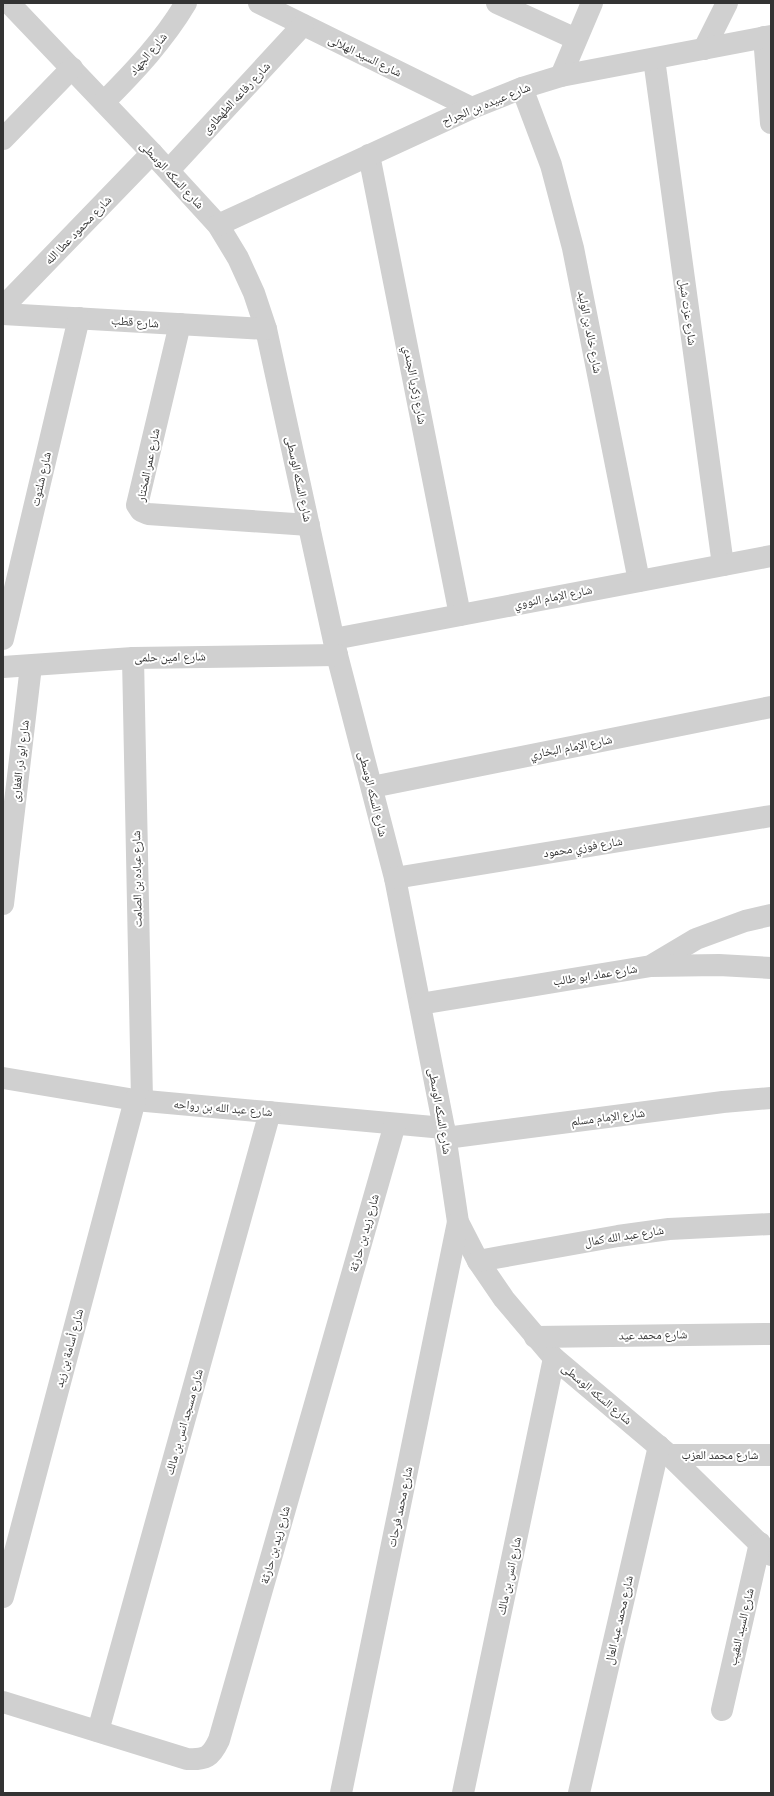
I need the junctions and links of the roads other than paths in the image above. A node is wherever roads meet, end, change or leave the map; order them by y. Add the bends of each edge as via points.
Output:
1 (186, 3) edge
2 (259, 3) edge
3 (497, 3) edge
4 (592, 3) edge
5 (727, 3) edge
6 (21, 8) edge
7 (303, 25) junction
8 (767, 36) edge
9 (576, 39) junction
10 (704, 49) junction
11 (654, 59) junction
12 (72, 68) junction
13 (561, 76) junction
14 (522, 88) junction
15 (104, 102) junction
16 (472, 108) junction
17 (771, 123) edge
18 (3, 139) edge
19 (152, 152) junction
20 (369, 155) junction
21 (169, 170) junction
22 (218, 225) junction
23 (3, 307) edge
24 (3, 314) edge
25 (79, 318) junction
26 (180, 324) junction
27 (266, 329) junction
28 (309, 525) junction
29 (771, 556) edge
30 (723, 565) junction
31 (639, 581) junction
32 (460, 615) junction
33 (3, 639) edge
34 (336, 647) junction
35 (133, 658) junction
36 (31, 666) junction
37 (3, 667) edge
38 (771, 707) edge
39 (372, 787) junction
40 (771, 816) edge
41 (395, 878) junction
42 (3, 904) edge
43 (771, 915) edge
44 (651, 966) junction
45 (771, 968) edge
46 (420, 1004) junction
47 (3, 1078) edge
48 (771, 1098) edge
49 (138, 1100) junction
50 (270, 1112) junction
51 (395, 1124) junction
52 (445, 1133) junction
53 (458, 1222) junction
54 (771, 1224) edge
55 (478, 1261) junction
56 (771, 1334) edge
57 (535, 1337) junction
58 (554, 1358) junction
59 (664, 1451) junction
60 (771, 1455) edge
61 (766, 1549) edge
62 (3, 1597) edge
63 (3, 1702) edge
64 (722, 1710) dead end
65 (98, 1731) junction
66 (341, 1793) edge
67 (463, 1793) edge
68 (579, 1793) edge

1 - 15 street, شارع الجهاد via 142,64
2 - 7 street, شارع السيد الهلالى
3 - 9 street
4 - 9 street
5 - 10 street
6 - 12 street, شارع السكه الوسطى
7 - 16 street, شارع السيد الهلالى
7 - 21 street, شارع رفاعه الطهطاوى
8 - 10 street, شارع عبيده بن الجراح
8 - 17 street
9 - 13 street
10 - 11 street, شارع عبيده بن الجراح
11 - 13 street, شارع عبيده بن الجراح
11 - 30 street, شارع عزت شبل
12 - 15 street, شارع السكه الوسطى
12 - 18 street
13 - 14 street, شارع عبيده بن الجراح
14 - 16 street, شارع عبيده بن الجراح
14 - 31 street, شارع خالد بن الوليد via 551,165 573,248
15 - 19 street, شارع السكه الوسطى
16 - 20 street, شارع عبيده بن الجراح
19 - 21 street, شارع السكه الوسطى
19 - 23 street, شارع محمود عطا الله
20 - 22 street, شارع عبيده بن الجراح
20 - 32 street, شارع زكريا الجندي
21 - 22 street, شارع السكه الوسطى
22 - 27 street, شارع السكه الوسطى via 251,286
24 - 25 street, شارع قطب
25 - 26 street, شارع قطب
25 - 33 street, شارع شلتوت
26 - 27 street, شارع قطب
26 - 28 street, شارع عمر المختار via 137,505 141,511 148,514
27 - 28 street, شارع السكه الوسطى
28 - 34 street, شارع السكه الوسطى
29 - 30 street, شارع الإمام النووي
30 - 31 street, شارع الإمام النووي
31 - 32 street, شارع الإمام النووي
32 - 34 street, شارع الإمام النووي
34 - 35 street, شارع امين حلمى
34 - 39 street, شارع السكه الوسطى
35 - 36 street, شارع امين حلمى
35 - 49 street, شارع عباده بن الصامت
36 - 37 street, شارع امين حلمى
36 - 42 street, شارع ابو ذر الغفارى
38 - 39 street, شارع الإمام البخاري
39 - 41 street, شارع السكه الوسطى
40 - 41 street, شارع فوزي محمود
41 - 46 street, شارع السكه الوسطى
43 - 44 street via 696,939
44 - 45 street, شارع عماد ابو طالب via 719,965
44 - 46 street, شارع عماد ابو طالب
46 - 52 street, شارع السكه الوسطى
47 - 49 street, شارع عبد الله بن رواحه
48 - 52 street, شارع الإمام مسلم
49 - 50 street, شارع عبد الله بن رواحه
49 - 62 street, شارع أسامة بن زيد
50 - 51 street, شارع عبد الله بن رواحه
50 - 65 street, شارع مسجد انس بن مالك
51 - 52 street, شارع عبد الله بن رواحه
51 - 65 street, شارع زيد بن حارثة via 219,1740 213,1753 201,1760 187,1759
52 - 53 street, شارع السكه الوسطى
53 - 55 street, شارع السكه الوسطى
53 - 66 street, شارع محمد فرحات
54 - 55 street, شارع عبد الله كمال via 669,1229
55 - 57 street, شارع السكه الوسطى
56 - 57 street, شارع محمد عيد
57 - 58 street, شارع السكه الوسطى
58 - 59 street, شارع السكه الوسطى
58 - 67 street, شارع انس بن مالك
59 - 60 street, شارع محمد العزب
59 - 61 street, شارع السكه الوسطى
59 - 68 street, شارع محمد عبد العال
61 - 64 street, شارع السيد النقيب
63 - 65 street, شارع زيد بن حارثة

